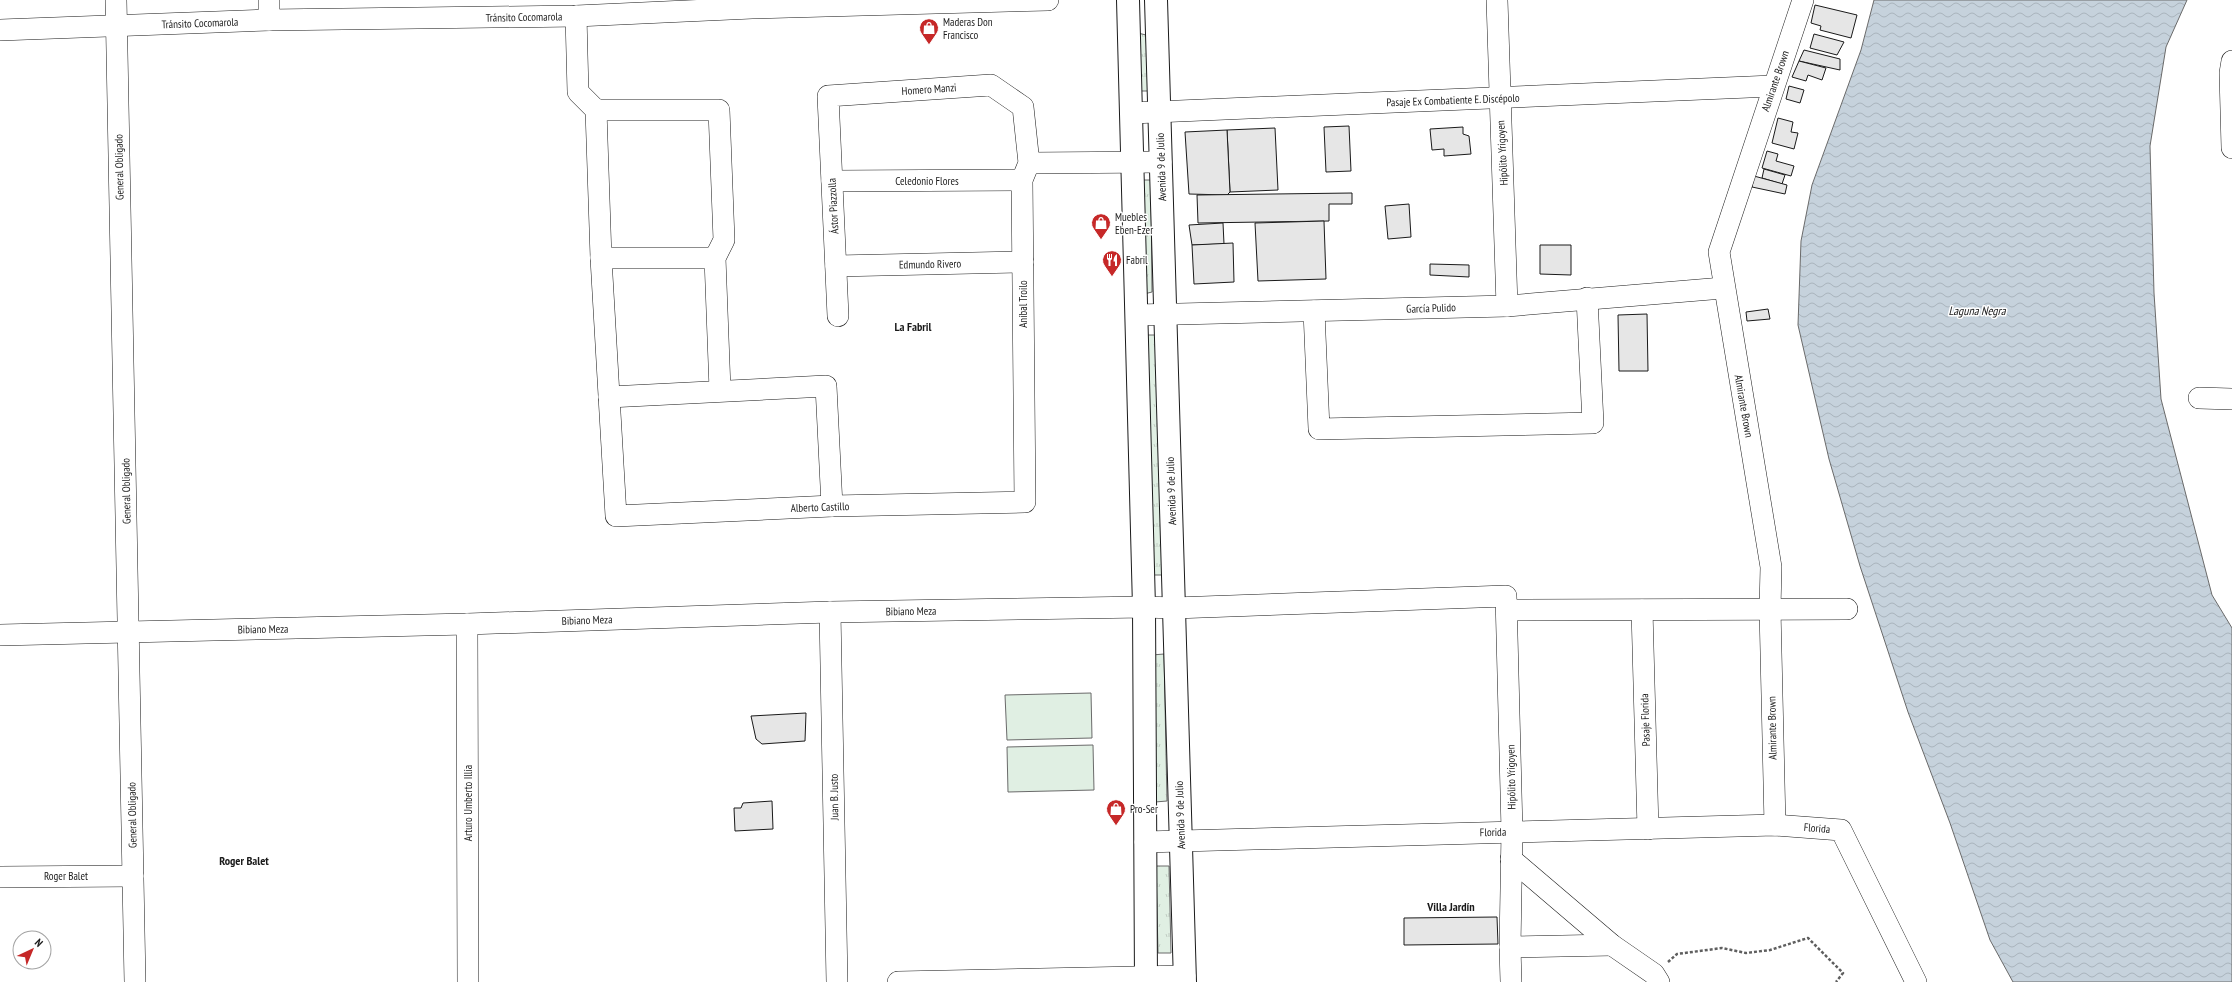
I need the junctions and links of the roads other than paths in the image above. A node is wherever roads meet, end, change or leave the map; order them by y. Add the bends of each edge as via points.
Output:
1 (116, 0) edge
2 (269, 0) edge
3 (1048, 0) edge
4 (1128, 0) edge
5 (1156, 0) edge
6 (1496, 0) edge
7 (1803, 0) edge
8 (940, 2) edge
9 (752, 4) edge
10 (458, 9) edge
11 (576, 16) junction
12 (269, 20) junction
13 (116, 27) junction
14 (0, 30) edge
15 (2232, 61) edge
16 (1773, 86) junction
17 (828, 96) joint
18 (1499, 98) junction
19 (1023, 107) joint
20 (596, 110) junction
21 (1160, 112) junction
22 (1132, 113) junction
23 (2232, 148) edge
24 (1133, 162) junction
25 (1161, 162) junction
26 (1026, 172) junction
27 (832, 181) junction
28 (601, 258) junction
29 (715, 258) junction
30 (1023, 262) junction
31 (836, 266) junction
32 (1723, 288) junction
33 (1587, 298) junction
34 (1507, 306) junction
35 (1314, 311) junction
36 (1137, 315) junction
37 (1166, 315) junction
38 (838, 316) dead end
39 (720, 390) junction
40 (608, 397) junction
41 (2199, 398) dead end
42 (2232, 399) edge
43 (1025, 502) joint
44 (832, 506) junction
45 (1507, 603) junction
46 (1144, 607) junction
47 (1174, 608) junction
48 (1770, 609) junction
49 (1847, 609) dead end
50 (1642, 610) junction
51 (830, 612) junction
52 (467, 624) junction
53 (130, 633) junction
54 (0, 635) edge
55 (1775, 825) junction
56 (1648, 829) junction
57 (1512, 831) junction
58 (1181, 840) junction
59 (1145, 842) junction
60 (1511, 859) junction
61 (133, 876) junction
62 (0, 877) edge
63 (1612, 945) junction
64 (1510, 947) junction
65 (1656, 978) edge
66 (1185, 979) edge
67 (1146, 980) edge
68 (135, 982) edge
69 (468, 982) edge
70 (837, 982) edge
71 (898, 982) edge
72 (1512, 982) edge
73 (1916, 982) edge

1 - 13 street, General Obligado
2 - 12 street
3 - 8 street, Tránsito Cocomarola
4 - 22 main road
5 - 21 main road, Avenida 9 de Julio
6 - 18 street, Hipólito Yrigoyen
7 - 16 street, Almirante Brown
8 - 9 street, Tránsito Cocomarola
9 - 11 street, Tránsito Cocomarola
10 - 11 street, Tránsito Cocomarola
10 - 12 street, Tránsito Cocomarola
11 - 20 street via 578,92
12 - 13 street, Tránsito Cocomarola
13 - 14 street, Tránsito Cocomarola
13 - 53 street, General Obligado
15 - 23 street
16 - 18 street, Pasaje Ex Combatiente E. Discépolo
16 - 32 street, Almirante Brown via 1719,252
17 - 19 street, Homero Manzi via 991,85
17 - 27 street, Ástor Piazzolla
18 - 21 street, Pasaje Ex Combatiente E. Discépolo
18 - 34 street, Hipólito Yrigoyen
19 - 26 street, Aníbal Troilo
20 - 28 street
20 - 29 street via 719,110 724,240
21 - 22 street, Pasaje Ex Combatiente E. Discépolo
21 - 25 main road, Avenida 9 de Julio
22 - 24 main road
24 - 25 street, Celedonio Flores
24 - 26 street, Celedonio Flores
24 - 36 main road
25 - 37 main road, Avenida 9 de Julio
26 - 27 street, Celedonio Flores
26 - 30 street, Aníbal Troilo
27 - 31 street, Ástor Piazzolla
28 - 29 street
28 - 40 street
29 - 39 street
30 - 31 street, Edmundo Rivero
30 - 43 street, Aníbal Troilo
31 - 38 street, Ástor Piazzolla
32 - 33 street, García Pulido
32 - 48 street, Almirante Brown via 1771,566
33 - 34 street, García Pulido
33 - 35 street via 1593,423 1319,429
34 - 35 street, García Pulido
35 - 37 street, García Pulido
36 - 37 street, García Pulido
36 - 46 main road
37 - 47 main road, Avenida 9 de Julio
39 - 40 street
39 - 44 street via 826,386
40 - 44 street, Alberto Castillo via 616,516
41 - 42 street
43 - 44 street, Alberto Castillo
45 - 47 street, Bibiano Meza
45 - 50 street, Bibiano Meza
45 - 57 street, Hipólito Yrigoyen
46 - 47 street, Bibiano Meza
46 - 51 street, Bibiano Meza
46 - 59 main road
47 - 58 main road, Avenida 9 de Julio
48 - 49 street, Bibiano Meza
48 - 50 street, Bibiano Meza
48 - 55 street, Almirante Brown
50 - 56 street, Pasaje Florida
51 - 52 street, Bibiano Meza
51 - 70 street, Juan B. Justo
52 - 53 street, Bibiano Meza
52 - 69 street, Arturo Umberto Illia
53 - 54 street, Bibiano Meza
53 - 61 street, General Obligado
55 - 56 street, Florida
55 - 73 street, Florida via 1841,830
56 - 57 street, Florida
57 - 58 street, Florida
57 - 60 street, Hipólito Yrigoyen
58 - 59 street, Florida
58 - 66 main road, Avenida 9 de Julio
59 - 67 main road
60 - 63 street
60 - 64 street, Hipólito Yrigoyen
61 - 62 street, Roger Balet
61 - 68 street, General Obligado
63 - 64 street
63 - 65 street
64 - 72 street, Hipólito Yrigoyen
66 - 67 street
67 - 71 street

